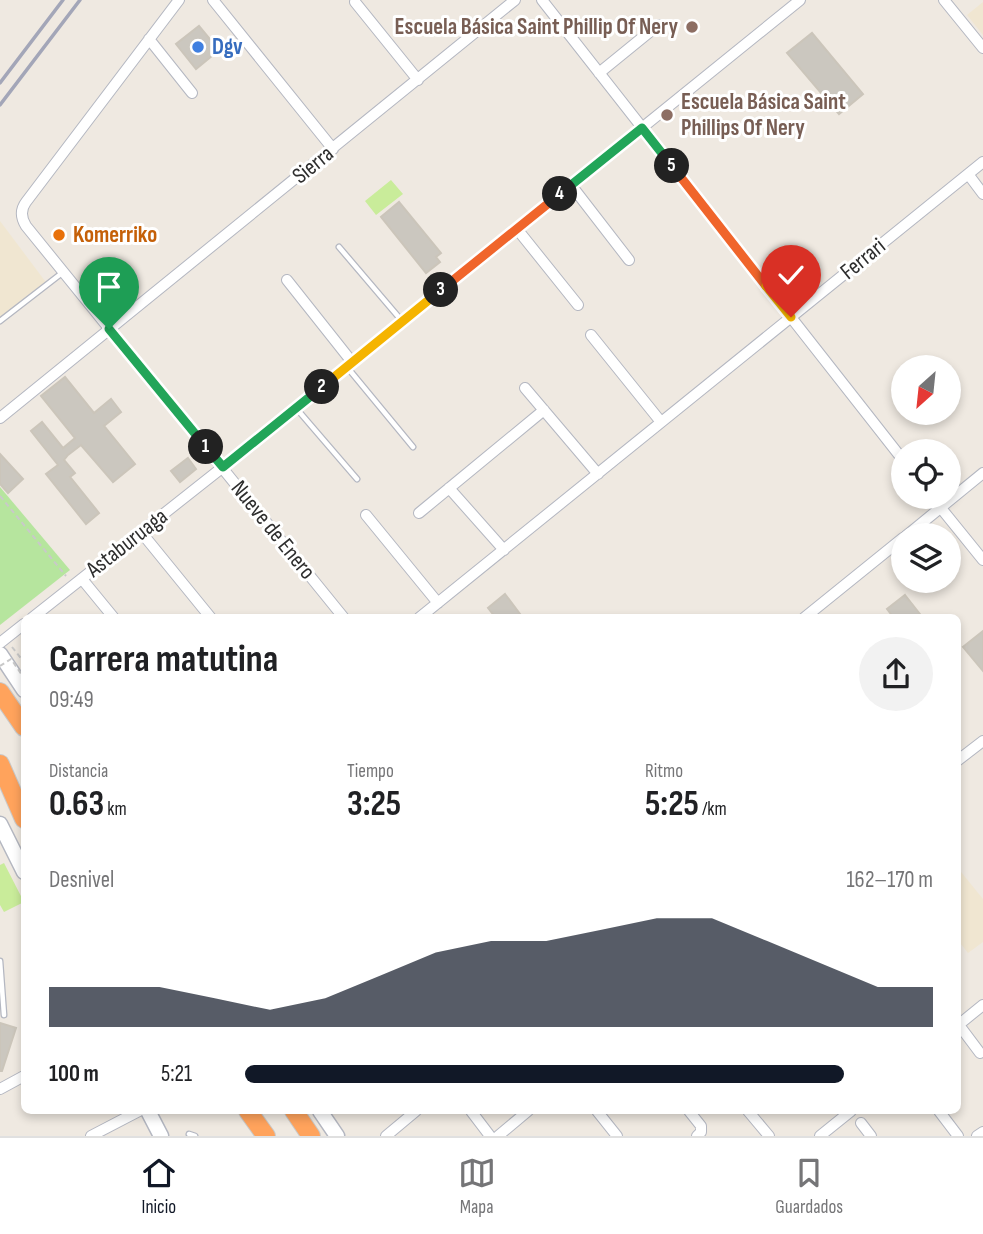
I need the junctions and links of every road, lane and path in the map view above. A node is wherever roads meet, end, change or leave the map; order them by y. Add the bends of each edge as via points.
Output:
1 (179, 0) edge
2 (213, 0) edge
3 (516, 0) edge
4 (542, 0) edge
5 (800, 0) edge
6 (944, 0) edge
7 (355, 2) dead end
8 (658, 25) dead end
9 (149, 39) junction
10 (983, 48) edge
11 (599, 73) junction
12 (418, 80) junction
13 (192, 93) dead end
14 (642, 128) junction
15 (333, 149) junction
16 (983, 162) edge
17 (968, 174) junction
18 (570, 185) junction
19 (983, 194) edge
20 (517, 229) junction
21 (339, 247) dead end
22 (629, 260) dead end
23 (63, 272) junction
24 (287, 280) dead end
25 (578, 305) dead end
26 (791, 317) junction
27 (0, 321) edge
28 (402, 322) junction
29 (109, 329) junction
30 (591, 335) dead end
31 (349, 365) junction
32 (525, 388) dead end
33 (296, 407) junction
34 (544, 410) junction
35 (0, 418) edge
36 (661, 422) junction
37 (891, 445) edge
38 (413, 447) dead end
39 (223, 467) junction
40 (983, 473) edge
41 (598, 474) junction
42 (357, 479) dead end
43 (449, 488) junction
44 (961, 490) edge
45 (0, 496) edge
46 (938, 509) edge
47 (942, 509) edge
48 (419, 513) dead end
49 (366, 515) dead end
50 (921, 523) edge
51 (141, 532) junction
52 (891, 548) edge
53 (504, 550) junction
54 (983, 559) edge
55 (78, 582) junction
56 (438, 603) junction
57 (37, 614) edge
58 (110, 614) edge
59 (209, 614) edge
60 (341, 614) edge
61 (424, 614) edge
62 (809, 614) edge
63 (21, 626) edge
64 (0, 643) edge
65 (0, 654) edge
66 (0, 666) edge
67 (21, 674) edge
68 (21, 686) edge
69 (0, 692) edge
70 (21, 723) edge
71 (983, 741) edge
72 (0, 754) edge
73 (961, 758) edge
74 (0, 764) edge
75 (21, 785) edge
76 (21, 812) edge
77 (0, 824) edge
78 (21, 866) edge
79 (0, 961) edge
80 (983, 1005) edge
81 (4, 1015) dead end
82 (961, 1023) edge
83 (961, 1029) edge
84 (981, 1053) dead end
85 (21, 1078) edge
86 (0, 1088) edge
87 (133, 1114) edge
88 (150, 1114) edge
89 (250, 1114) edge
90 (296, 1114) edge
91 (322, 1114) edge
92 (412, 1114) edge
93 (473, 1114) edge
94 (524, 1114) edge
95 (599, 1114) edge
96 (691, 1114) edge
97 (751, 1114) edge
98 (847, 1114) edge
99 (941, 1114) edge
100 (861, 1123) dead end
101 (983, 1132) edge
102 (189, 1134) dead end
103 (91, 1136) edge
104 (161, 1136) edge
105 (195, 1136) edge
106 (266, 1136) edge
107 (311, 1136) edge
108 (337, 1136) edge
109 (386, 1136) edge
110 (490, 1136) edge
111 (498, 1136) edge
112 (617, 1136) edge
113 (697, 1136) edge
114 (769, 1136) edge
115 (820, 1136) edge
116 (871, 1136) edge
117 (958, 1136) edge
118 (977, 1136) edge

1 - 9 street
2 - 15 street
3 - 12 street, Sierra
4 - 11 street
5 - 14 street, Astaburuaga
6 - 10 street
7 - 12 street
8 - 11 street
9 - 13 street
9 - 23 street, Nueve de Enero via 21,213
11 - 14 street
12 - 15 street, Sierra
14 - 18 street, Astaburuaga
14 - 26 street
15 - 29 street, Sierra
16 - 17 street, Ferrari
17 - 19 street
17 - 26 street, Ferrari
18 - 20 street, Astaburuaga
18 - 22 street
20 - 25 street
20 - 28 street, Astaburuaga
21 - 28 lane
23 - 27 lane
23 - 29 street, Nueve de Enero
24 - 31 street
26 - 36 street, Ferrari
26 - 37 street
28 - 31 street, Astaburuaga
29 - 35 street, Sierra
29 - 39 street, Nueve de Enero
30 - 36 street
31 - 33 street, Astaburuaga
31 - 38 lane
32 - 34 street
33 - 39 street, Astaburuaga
33 - 42 lane
34 - 41 street
34 - 43 street
36 - 41 street, Ferrari
39 - 51 street, Astaburuaga
39 - 60 street, Nueve de Enero
40 - 44 street
41 - 53 street, Ferrari
43 - 48 street
43 - 53 street
45 - 55 path
46 - 50 street
47 - 54 street
49 - 56 street
51 - 55 street, Astaburuaga
51 - 59 street
52 - 62 street
53 - 56 street, Ferrari
55 - 57 street, Astaburuaga
55 - 58 street
56 - 61 street, Ferrari
63 - 64 street
65 - 68 main road
66 - 67 path, bridge via 11,659
69 - 70 highway
71 - 73 street
72 - 75 highway
74 - 76 highway
77 - 78 main road
79 - 81 lane
80 - 82 street
83 - 84 street
85 - 86 street
87 - 103 street
88 - 104 main road
89 - 106 highway
90 - 107 highway
91 - 108 main road
92 - 109 street
93 - 110 street
94 - 111 street
95 - 112 street
96 - 113 street via 701,1126
97 - 114 street
98 - 115 street
99 - 117 street
100 - 116 street
101 - 118 street
102 - 105 lane

